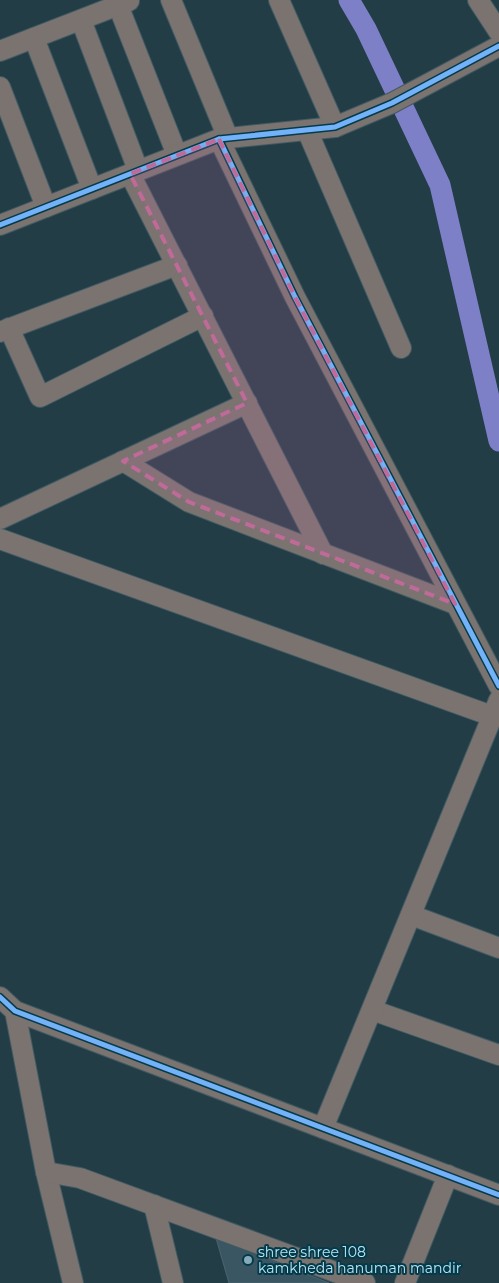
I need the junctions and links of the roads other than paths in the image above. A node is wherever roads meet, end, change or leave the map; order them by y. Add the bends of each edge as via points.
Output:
1 (171, 0) edge
2 (279, 0) edge
3 (478, 0) edge
4 (122, 2) edge
5 (81, 20) junction
6 (499, 32) edge
7 (34, 38) junction
8 (499, 46) edge
9 (0, 51) edge
10 (0, 87) edge
11 (335, 127) junction
12 (307, 130) junction
13 (223, 138) junction
14 (177, 155) junction
15 (134, 172) junction
16 (92, 189) junction
17 (46, 207) junction
18 (0, 225) edge
19 (177, 265) junction
20 (203, 316) junction
21 (4, 330) edge
22 (401, 348) dead end
23 (247, 403) junction
24 (123, 461) junction
25 (0, 519) edge
26 (2, 535) edge
27 (323, 554) junction
28 (455, 604) junction
29 (499, 686) edge
30 (496, 708) edge
31 (411, 915) junction
32 (499, 948) edge
33 (0, 997) edge
34 (372, 1010) junction
35 (7, 1011) edge
36 (499, 1055) edge
37 (323, 1128) junction
38 (46, 1172) junction
39 (448, 1175) junction
40 (499, 1194) edge
41 (154, 1205) junction
42 (73, 1283) edge
43 (172, 1283) edge
44 (365, 1283) edge
45 (405, 1283) edge

1 - 13 street
2 - 11 street
3 - 6 street
4 - 5 street
4 - 14 street
5 - 7 street
5 - 15 street
7 - 9 street
7 - 16 street
8 - 11 street via 392,103
10 - 17 street
11 - 12 street
12 - 13 street
12 - 22 street
13 - 14 street
13 - 28 street via 295,297
14 - 15 street
15 - 16 street
15 - 19 street
16 - 17 street
17 - 18 street
19 - 20 street
19 - 21 street
20 - 21 street via 40,397
20 - 23 street
23 - 24 street
23 - 27 street
24 - 25 street
24 - 27 street via 189,502
26 - 30 street
27 - 28 street
28 - 29 street
30 - 31 street
31 - 32 street
31 - 34 street
33 - 35 street
34 - 36 street
34 - 37 street
35 - 37 street
35 - 38 street
37 - 39 street
38 - 41 street via 80,1178
38 - 42 street
39 - 40 street
39 - 45 street
41 - 43 street
41 - 44 street

